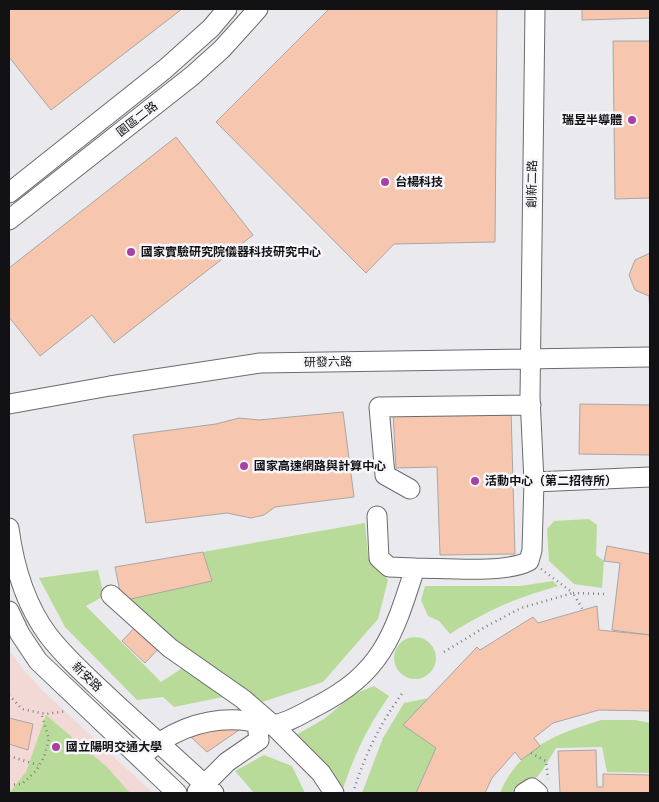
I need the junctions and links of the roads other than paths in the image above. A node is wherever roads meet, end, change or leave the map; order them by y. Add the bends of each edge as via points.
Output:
1 (227, 9) edge
2 (258, 9) edge
3 (535, 9) edge
4 (9, 193) edge
5 (9, 220) edge
6 (650, 358) edge
7 (531, 359) junction
8 (9, 404) edge
9 (531, 405) junction
10 (650, 477) edge
11 (534, 482) junction
12 (410, 489) dead end
13 (377, 516) dead end
14 (9, 528) edge
15 (415, 568) junction
16 (111, 595) dead end
17 (9, 611) edge
18 (265, 724) junction
19 (157, 742) junction
20 (140, 758) junction
21 (543, 789) edge
22 (170, 790) edge
23 (205, 790) edge
24 (334, 793) edge
25 (524, 793) edge

1 - 4 street, 園區二路 via 211,28 165,69
2 - 5 street, 園區二路 via 192,76
3 - 7 street, 創新二路
6 - 7 street, 研發六路
7 - 8 street, 研發六路 via 260,363
7 - 9 street, 創新二路
9 - 11 street, 創新二路
9 - 12 street via 379,407 385,475
10 - 11 street
11 - 15 street, 創新二路 via 532,550 528,561 520,566 504,568
13 - 15 street via 379,558 389,567
14 - 19 street, 新安路 via 12,555 21,582 48,634 68,658
15 - 18 street via 391,635 367,671 334,698 294,718
16 - 18 street via 170,648 242,699
17 - 20 street, 新安路 via 38,661
18 - 19 street via 239,720 192,726
18 - 23 street via 259,740 228,762
18 - 24 street via 321,773
19 - 20 street
19 - 23 street, 新安路
20 - 22 street, 新安路
21 - 25 street via 532,788

